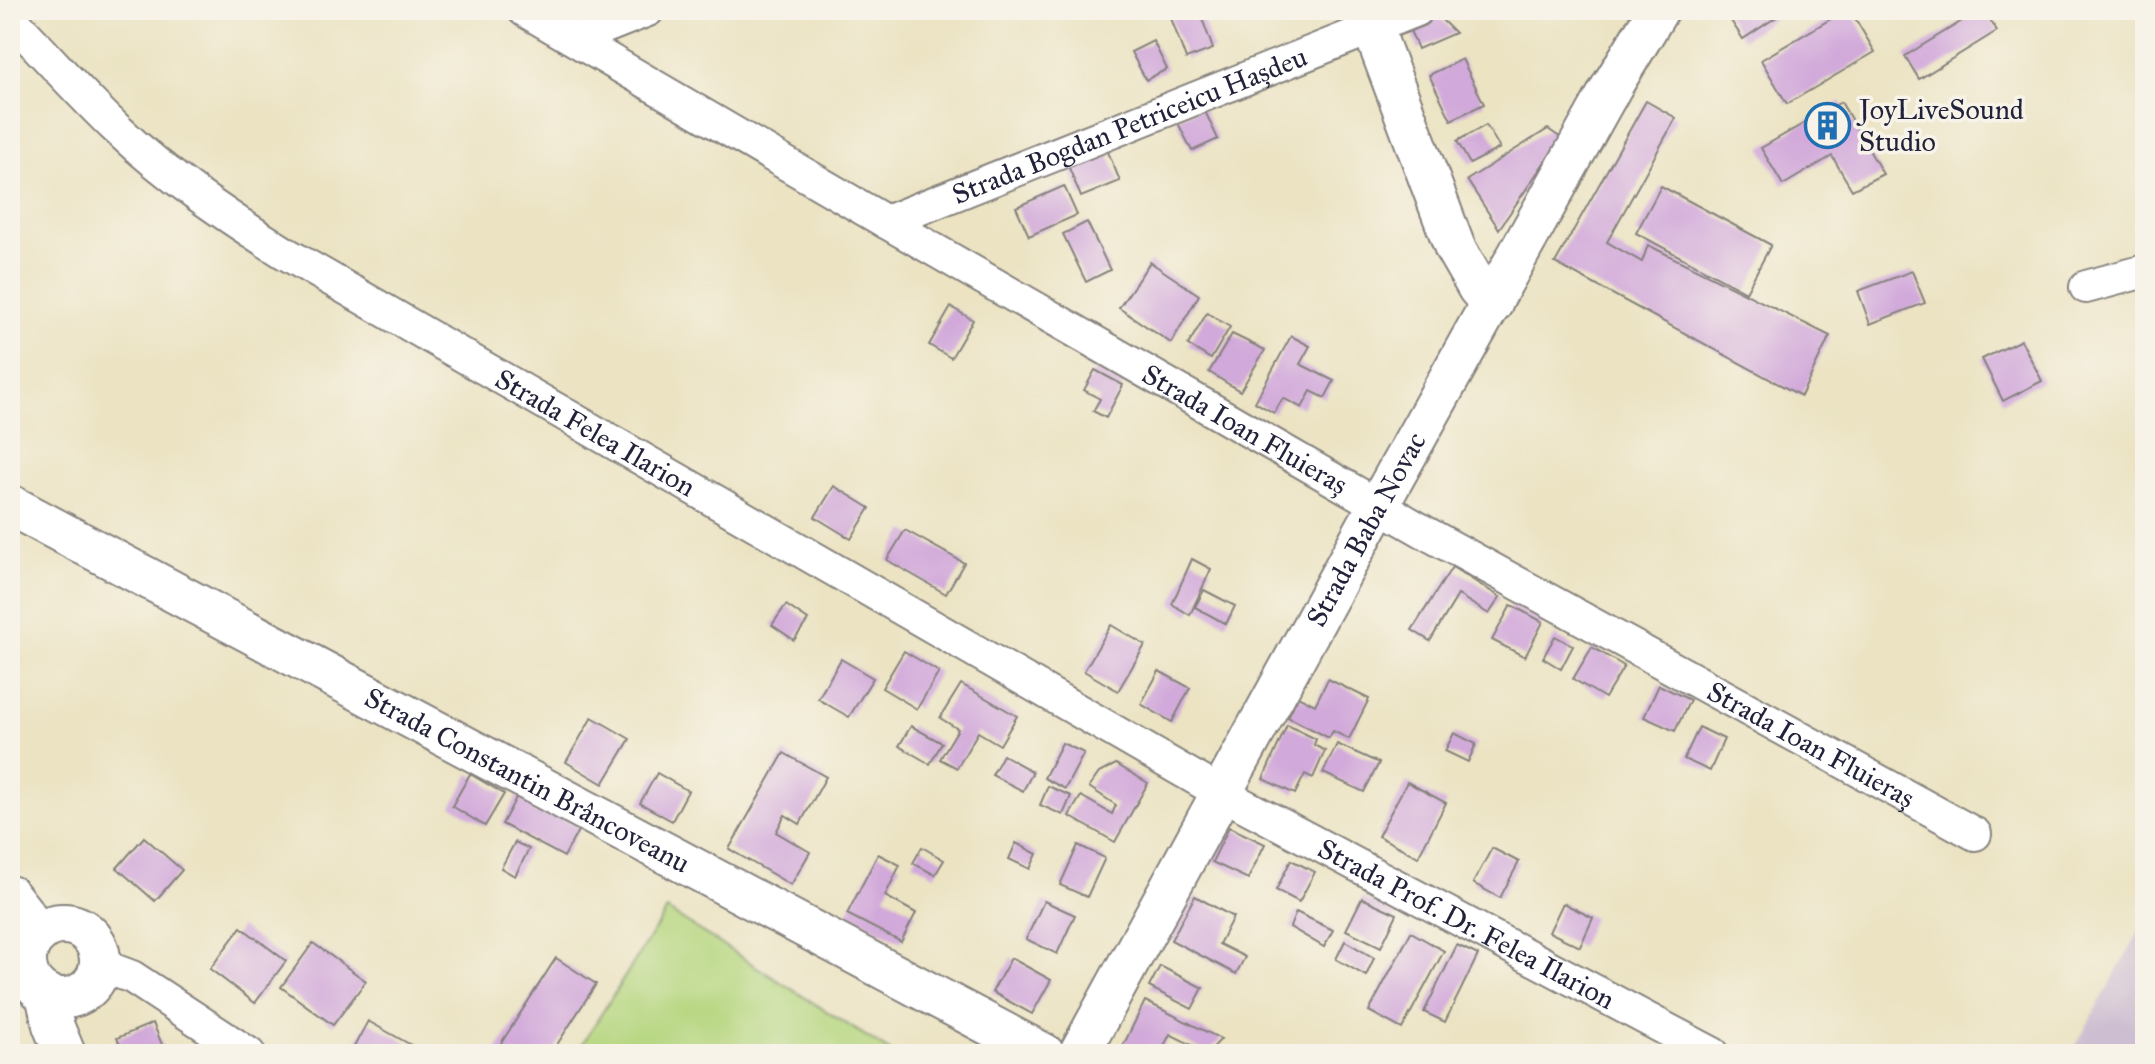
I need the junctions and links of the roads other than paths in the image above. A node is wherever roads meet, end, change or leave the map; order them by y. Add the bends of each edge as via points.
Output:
1 (524, 10) edge
2 (648, 10) edge
3 (1417, 10) edge
4 (1658, 10) edge
5 (10, 18) edge
6 (1370, 19) edge
7 (575, 39) junction
8 (886, 222) junction
9 (2145, 271) edge
10 (2086, 287) dead end
11 (1492, 304) junction
12 (10, 505) edge
13 (1378, 506) junction
14 (1221, 793) junction
15 (1975, 834) dead end
16 (10, 896) edge
17 (39, 933) junction
18 (100, 965) junction
19 (46, 994) junction
20 (59, 1051) edge
21 (249, 1054) edge
22 (1044, 1054) edge
23 (1079, 1054) edge
24 (1713, 1054) edge

1 - 7 street, Strada Ioan Fluieraș
2 - 7 street
3 - 6 street, Strada Bogdan Petriceicu Hașdeu
4 - 11 street, Strada Baba Novac
5 - 14 street, Strada Felea Ilarion via 117,129 221,213
6 - 8 street, Strada Bogdan Petriceicu Hașdeu
6 - 11 street via 1455,248
7 - 8 street, Strada Ioan Fluieraș
8 - 13 street, Strada Ioan Fluieraș
9 - 10 street
11 - 13 street, Strada Baba Novac
12 - 22 street, Strada Constantin Brâncoveanu
13 - 14 street, Strada Baba Novac
13 - 15 street, Strada Ioan Fluieraș
14 - 23 street, Strada Baba Novac
14 - 24 street, Strada Prof. Dr. Felea Ilarion
16 - 17 street
17 - 18 street via 50,926 75,926 94,941
17 - 19 street via 31,942 27,966
18 - 19 street via 97,977 80,994
18 - 21 street via 132,977
19 - 20 street

